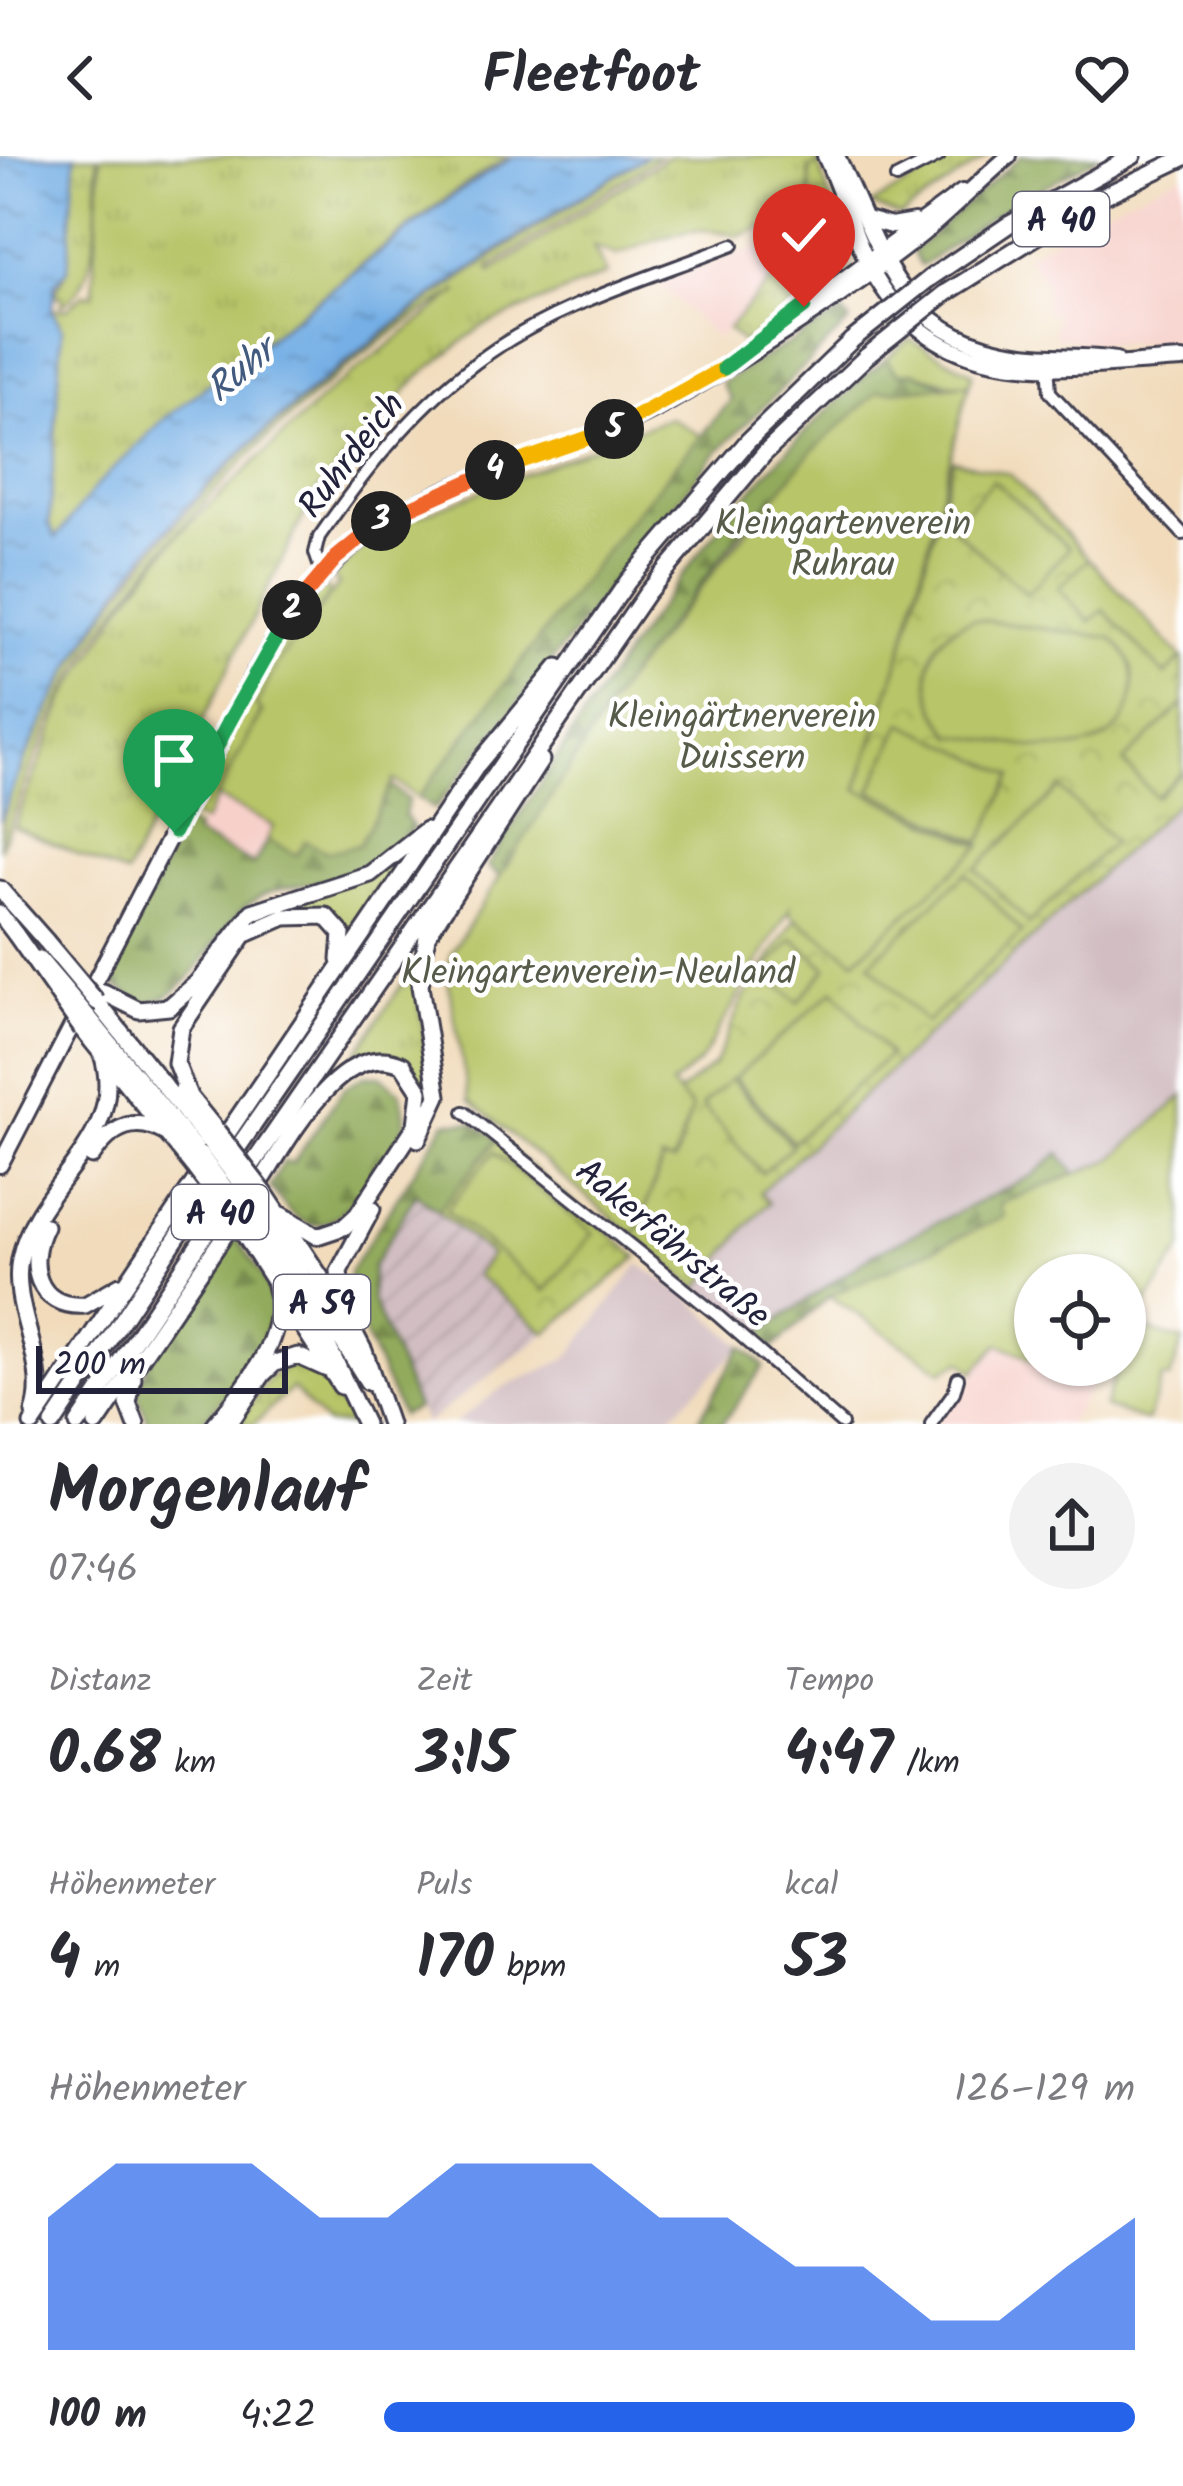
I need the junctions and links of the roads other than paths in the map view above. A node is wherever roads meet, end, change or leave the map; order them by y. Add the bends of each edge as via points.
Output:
1 (939, 156) edge
2 (1009, 156) edge
3 (1133, 156) edge
4 (1183, 158) edge
5 (833, 161) edge
6 (896, 178) dead end
7 (970, 188) junction
8 (866, 218) junction
9 (919, 221) junction
10 (734, 245) dead end
11 (877, 262) junction
12 (1182, 362) edge
13 (1048, 363) junction
14 (1183, 534) edge
15 (322, 573) junction
16 (581, 644) junction
17 (542, 742) junction
18 (448, 806) junction
19 (0, 889) edge
20 (0, 914) edge
21 (362, 1000) junction
22 (313, 1006) junction
23 (93, 1010) junction
24 (123, 1034) junction
25 (103, 1054) junction
26 (189, 1096) junction
27 (464, 1112) dead end
28 (169, 1135) junction
29 (205, 1148) junction
30 (0, 1165) edge
31 (255, 1203) junction
32 (282, 1215) junction
33 (265, 1261) junction
34 (131, 1275) junction
35 (344, 1311) junction
36 (142, 1359) junction
37 (958, 1378) dead end
38 (337, 1380) junction
39 (381, 1405) junction
40 (826, 1411) junction
41 (817, 1422) edge
42 (31, 1424) edge
43 (52, 1424) edge
44 (78, 1424) edge
45 (97, 1424) edge
46 (136, 1424) edge
47 (215, 1424) edge
48 (230, 1424) edge
49 (365, 1424) edge
50 (389, 1424) edge
51 (842, 1424) edge
52 (931, 1424) edge

1 - 6 street
2 - 7 main road
3 - 16 highway, A 40, bridge via 1008,225 852,340 682,514
4 - 17 highway, A 40, bridge via 1095,200 946,293 867,356 709,517
5 - 8 main road
5 - 11 main road
7 - 9 main road
7 - 11 main road
8 - 9 main road via 891,226
8 - 11 main road
9 - 11 main road
10 - 15 street, Ruhrdeich via 542,322 441,390 399,431 320,537
11 - 13 main road via 894,304 935,340 987,362
11 - 15 main road via 746,354 610,431 398,511
12 - 13 main road
13 - 14 street via 1050,392
15 - 30 main road, Ruhrdeich via 254,674
16 - 18 highway
16 - 43 highway, A 40
17 - 21 highway, A 40
17 - 35 highway via 541,761 427,937 420,986 438,1096 345,1254 338,1285
18 - 22 highway
18 - 23 highway via 370,874 252,912 169,1007
19 - 23 highway, A 59, bridge
20 - 23 highway, bridge
21 - 31 highway
21 - 44 highway, A 40
22 - 26 highway via 342,957 337,925 326,916 297,915 244,935 181,1028 176,1063
22 - 34 highway
23 - 24 highway, A 59
23 - 25 highway
23 - 29 highway, A 59
24 - 26 highway
24 - 29 highway, A 59
25 - 28 highway
25 - 42 highway via 106,1114 20,1260 38,1384
26 - 29 highway
27 - 40 street, Aakerfährstraße
28 - 29 highway
28 - 34 highway via 139,1123 107,1135 35,1250 43,1289 68,1305 98,1301
29 - 31 highway, A 59, bridge
29 - 31 highway, bridge
31 - 32 highway
31 - 32 highway via 353,1063 389,1058 414,1077 416,1125 356,1215 317,1235
31 - 33 highway
31 - 36 highway
31 - 39 highway, A 59
31 - 49 highway, A 59
32 - 35 highway
33 - 38 highway
33 - 47 highway via 278,1324
34 - 42 highway
35 - 39 highway
36 - 45 highway
36 - 46 highway via 128,1392
37 - 52 street
38 - 48 highway via 307,1358 287,1357 263,1374
38 - 49 highway
39 - 50 highway, A 59
40 - 41 street
40 - 51 street, Aakerfährstraße

